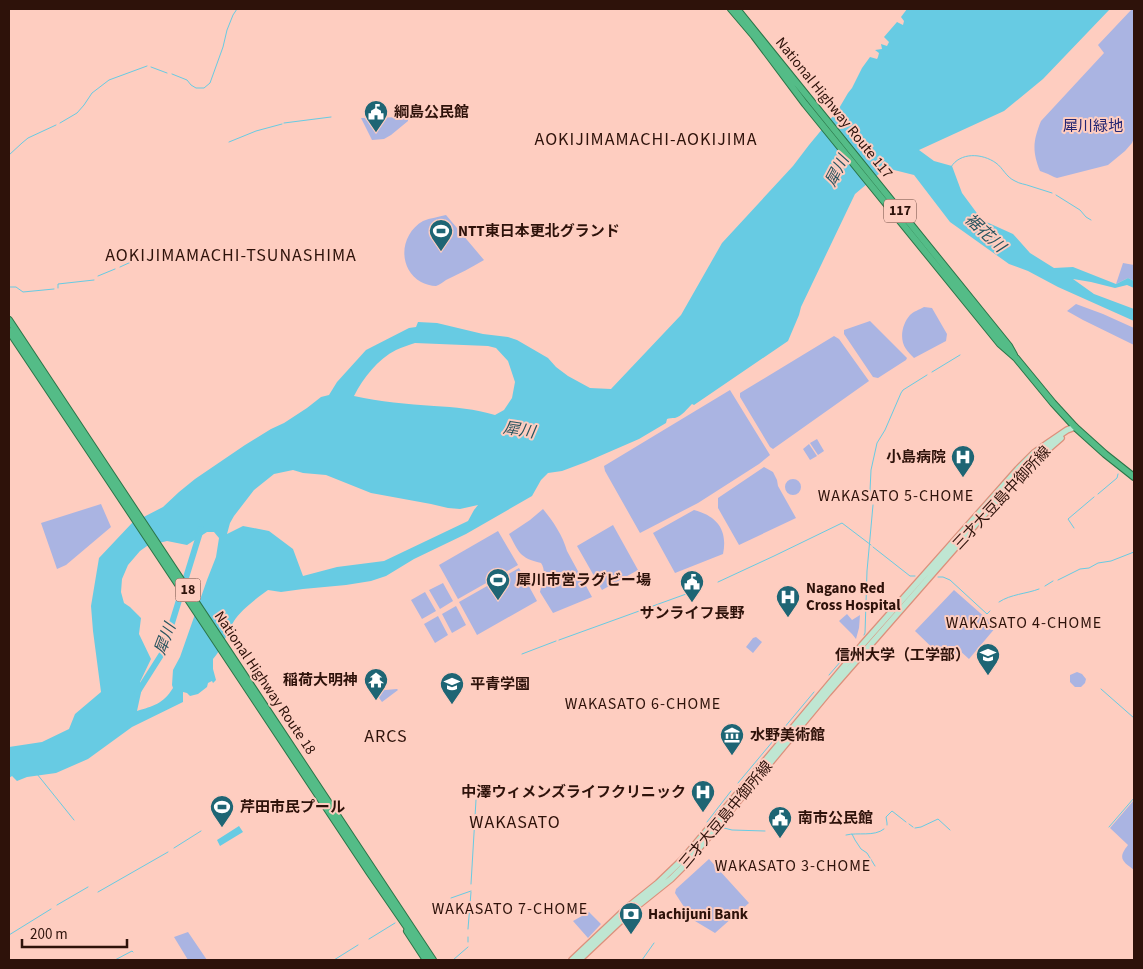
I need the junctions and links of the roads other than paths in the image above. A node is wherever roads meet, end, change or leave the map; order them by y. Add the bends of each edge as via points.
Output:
1 (731, 9) edge
2 (738, 9) edge
3 (808, 101) junction
4 (9, 320) edge
5 (9, 331) edge
6 (1075, 427) junction
7 (1134, 477) edge
8 (112, 481) junction
9 (406, 923) junction
10 (428, 960) edge
11 (434, 960) edge
12 (438, 960) edge
13 (572, 960) edge
14 (579, 960) edge

1 - 3 highway, National Highway Route 117 / 117
2 - 3 highway, National Highway Route 117 / 117
3 - 6 highway, National Highway Route 117 / 117 via 1002,342
4 - 8 highway, National Highway Route 18 / 18
5 - 8 highway, National Highway Route 18 / 18
6 - 7 highway, 117
6 - 13 main road, 三才大豆島中御所線 via 1034,453 1011,477 837,675 682,860
6 - 14 main road, 三才大豆島中御所線 via 1040,456 983,516 828,693 686,864
8 - 9 highway, National Highway Route 18 / 18
9 - 10 highway, National Highway Route 18 / 18
9 - 11 highway, National Highway Route 18 / 18
9 - 12 highway, 18 via 412,924

